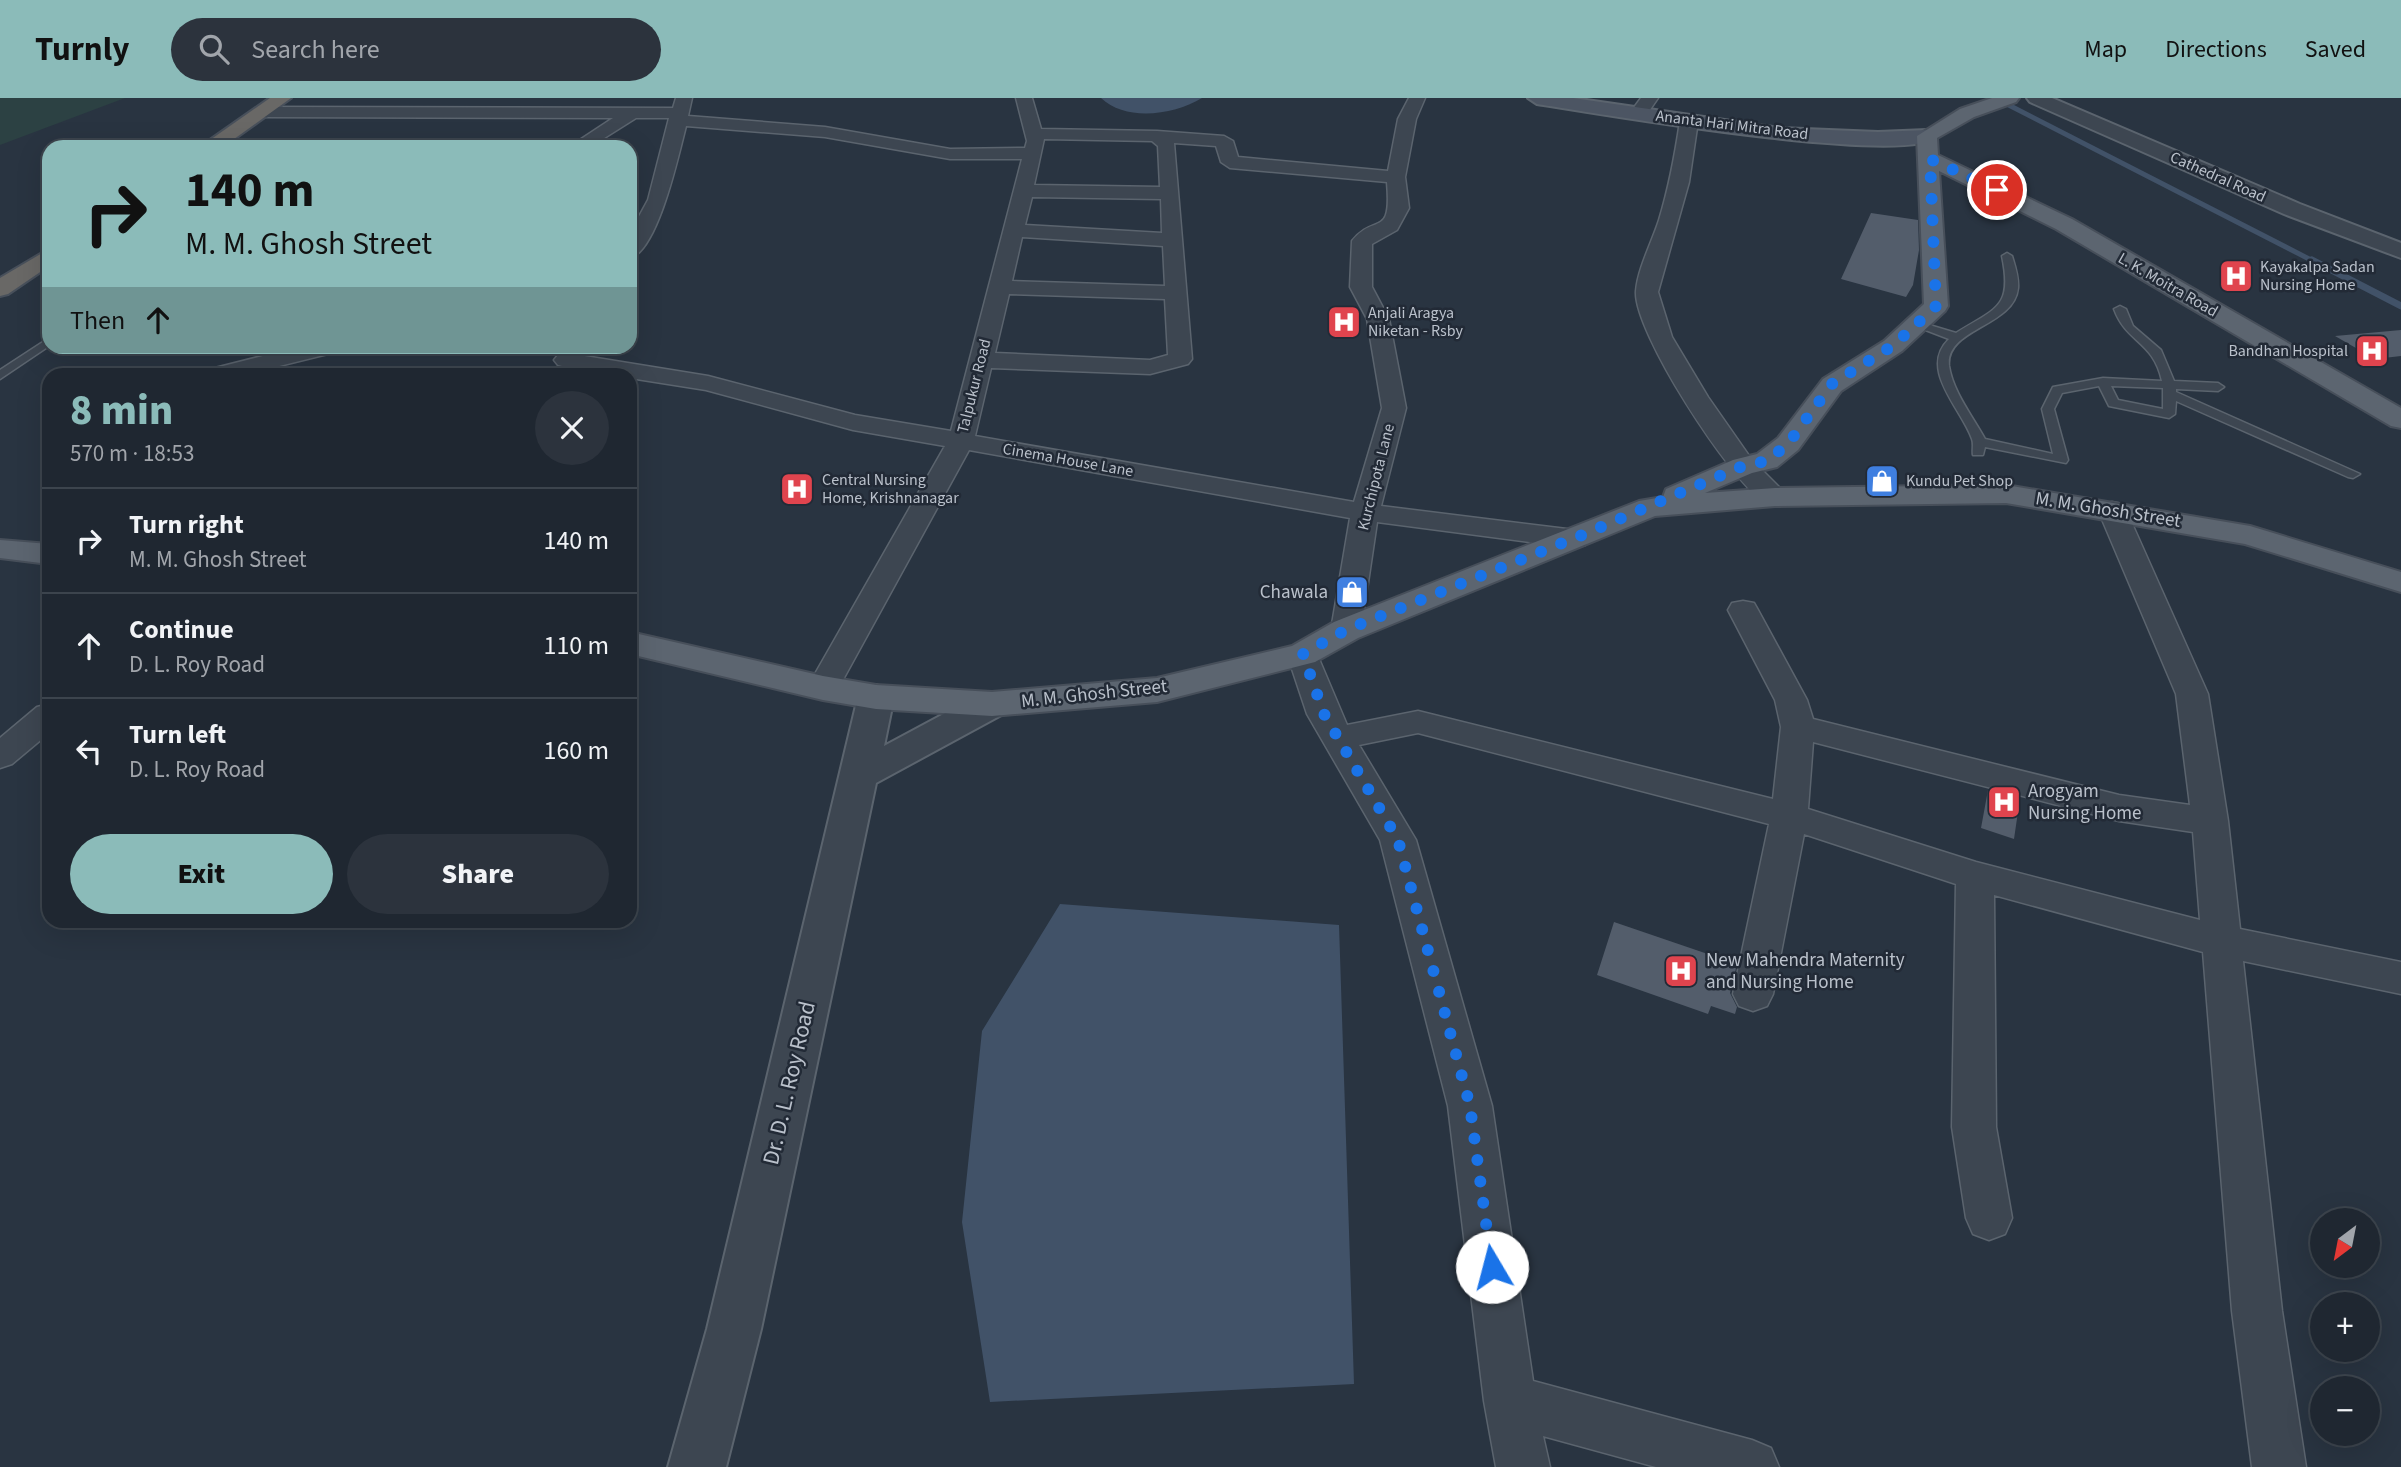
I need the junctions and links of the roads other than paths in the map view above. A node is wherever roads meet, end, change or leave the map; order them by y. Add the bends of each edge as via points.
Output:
1 (282, 98) edge
2 (1024, 98) edge
3 (1417, 98) edge
4 (1537, 98) edge
5 (2010, 98) edge
6 (2036, 98) edge
7 (1644, 106) edge
8 (680, 110) edge
9 (262, 112) junction
10 (632, 114) junction
11 (1689, 121) junction
12 (1157, 136) junction
13 (220, 140) edge
14 (589, 140) edge
15 (1033, 144) junction
16 (1928, 148) junction
17 (1396, 177) junction
18 (1023, 191) junction
19 (1170, 194) junction
20 (1013, 230) junction
21 (637, 239) edge
22 (1173, 240) junction
23 (2400, 250) edge
24 (2007, 256) dead end
25 (42, 261) edge
26 (999, 287) junction
27 (0, 289) edge
28 (1176, 293) junction
29 (2120, 309) dead end
30 (1916, 324) junction
31 (1956, 337) junction
32 (42, 346) edge
33 (300, 354) edge
34 (565, 360) edge
35 (981, 360) junction
36 (244, 368) edge
37 (615, 368) edge
38 (637, 372) edge
39 (0, 375) edge
40 (2103, 382) junction
41 (2218, 387) dead end
42 (2171, 389) junction
43 (2401, 421) edge
44 (961, 441) junction
45 (1743, 466) junction
46 (2353, 474) dead end
47 (1776, 497) junction
48 (1650, 507) junction
49 (2112, 510) junction
50 (1365, 512) junction
51 (1575, 538) junction
52 (0, 550) edge
53 (42, 553) edge
54 (2401, 582) edge
55 (1743, 610) dead end
56 (1346, 630) junction
57 (637, 645) edge
58 (1303, 654) junction
59 (824, 688) junction
60 (876, 697) junction
61 (992, 705) junction
62 (42, 721) edge
63 (1798, 727) junction
64 (1339, 738) junction
65 (0, 756) edge
66 (858, 776) junction
67 (1789, 816) junction
68 (2210, 821) junction
69 (1975, 876) junction
70 (2221, 941) junction
71 (2401, 978) edge
72 (1753, 993) dead end
73 (1989, 1218) dead end
74 (1510, 1401) junction
75 (697, 1467) edge
76 (1523, 1467) edge
77 (1752, 1467) edge
78 (2279, 1467) edge

1 - 9 highway
2 - 15 street, Talpukur Road
3 - 17 street, Kurchipota Lane
4 - 7 main road, Ananta Hari Mitra Road
5 - 16 main road via 1967,113
6 - 23 street, Cathedral Road via 2279,204
7 - 11 main road, Ananta Hari Mitra Road
8 - 10 street
8 - 15 street via 950,154
8 - 21 street via 659,200
9 - 10 street
9 - 13 highway
10 - 14 street
11 - 16 main road, Ananta Hari Mitra Road via 1782,134 1891,139
11 - 45 street via 1680,182 1647,292 1660,337
12 - 15 street
12 - 17 street via 1224,141 1230,162
12 - 19 street via 1167,145
15 - 18 street, Talpukur Road
16 - 30 main road via 1936,306
16 - 43 main road, L. K. Moitra Road
17 - 50 street, Kurchipota Lane via 1399,208 1390,226 1362,241 1361,287 1378,319 1394,408
18 - 19 street
18 - 20 street, Talpukur Road
19 - 22 street
20 - 22 street
20 - 26 street, Talpukur Road
22 - 28 street
24 - 31 lane via 2011,295 1987,321
25 - 27 highway
26 - 28 street
26 - 35 street, Talpukur Road
28 - 35 street via 1180,359 1150,367
29 - 42 lane via 2127,329 2154,347
30 - 31 lane
30 - 45 main road via 1894,345 1832,384 1788,444 1767,461
31 - 40 lane via 1945,347 1942,363 1979,447 2062,460 2048,409 2057,390
32 - 39 lane
33 - 36 street
34 - 37 street, Cinema House Lane
35 - 44 street, Talpukur Road
38 - 44 street, Cinema House Lane via 708,383 853,422
40 - 42 lane
40 - 42 lane via 2113,403 2169,415
41 - 42 lane
42 - 46 lane
44 - 50 street, Cinema House Lane
44 - 59 street, Talpukur Road
45 - 47 street
45 - 48 main road
47 - 48 main road, M. M. Ghosh Street
47 - 49 main road, M. M. Ghosh Street via 2006,494
48 - 51 main road, M. M. Ghosh Street
49 - 54 main road, M. M. Ghosh Street via 2250,535
49 - 68 street via 2192,694
50 - 51 street, Cinema House Lane
50 - 56 street, Kurchipota Lane
51 - 56 main road, M. M. Ghosh Street
52 - 53 main road
55 - 63 street via 1791,700
56 - 58 main road, M. M. Ghosh Street
57 - 59 main road, M. M. Ghosh Street
58 - 61 main road, M. M. Ghosh Street via 1157,690
58 - 64 street via 1324,714
59 - 60 main road, M. M. Ghosh Street
60 - 61 main road, M. M. Ghosh Street
60 - 66 street, Dr. D. L. Roy Road
61 - 66 street
62 - 65 street
63 - 67 street
63 - 68 street via 2119,808
64 - 67 street via 1418,722
64 - 74 street via 1398,840 1470,1106
66 - 75 street, Dr. D. L. Roy Road via 734,1329
67 - 69 street
67 - 72 street
68 - 70 street
69 - 70 street
69 - 73 street via 1974,1127
70 - 71 street
70 - 78 street via 2257,1311
74 - 76 street
74 - 77 street

